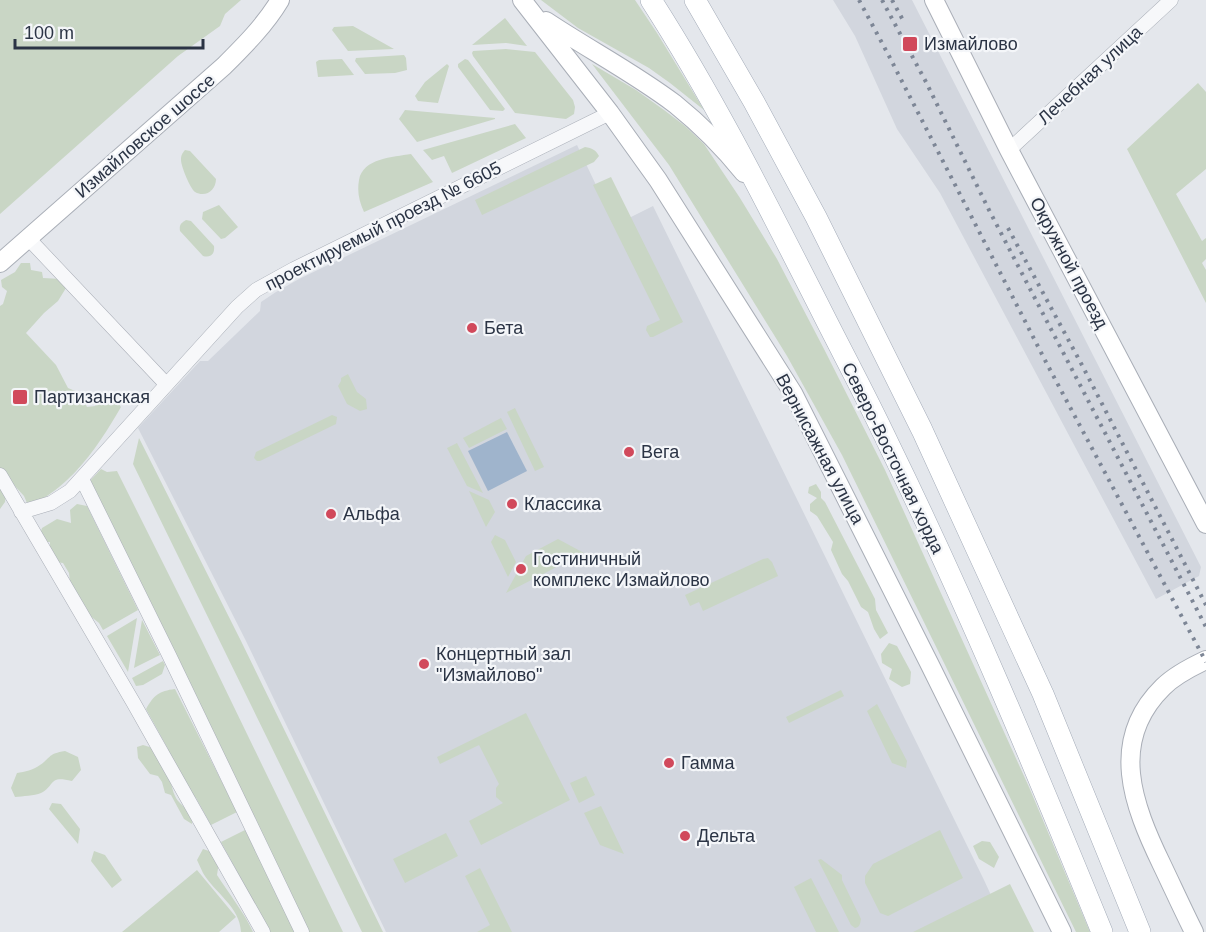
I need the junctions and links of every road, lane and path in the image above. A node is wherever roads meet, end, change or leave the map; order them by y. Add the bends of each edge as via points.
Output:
1 (280, 0) edge
2 (651, 0) edge
3 (695, 0) edge
4 (934, 0) edge
5 (1171, 0) edge
6 (527, 6) edge
7 (610, 113) junction
8 (1009, 150) junction
9 (764, 197) junction
10 (28, 238) junction
11 (0, 263) edge
12 (166, 384) junction
13 (0, 476) edge
14 (82, 479) junction
15 (21, 512) junction
16 (1206, 524) edge
17 (1206, 660) edge
18 (1091, 812) junction
19 (262, 932) edge
20 (302, 932) edge
21 (1062, 932) edge
22 (1102, 932) edge
23 (1140, 932) edge
24 (1153, 932) edge
25 (1194, 932) edge

1 - 10 street, Измайловское шоссе via 269,18 224,66
2 - 9 main road, Северо-Восточная хорда
3 - 18 main road, Северо-Восточная хорда via 816,217 917,419
4 - 8 street, Окружной проезд
5 - 8 street, Лечебная улица
6 - 7 street, Вернисажная улица
6 - 9 street via 674,104 705,130
7 - 12 street, проектируемый проезд № 6605 via 256,290
7 - 21 street, Вернисажная улица via 658,180 793,393
8 - 16 street, Окружной проезд
9 - 22 main road, Северо-Восточная хорда via 890,446 949,574
10 - 11 street, Измайловское шоссе
10 - 12 street
12 - 14 street, проектируемый проезд № 6605
13 - 15 street
14 - 15 street, проектируемый проезд № 6605 via 51,503
14 - 20 street
15 - 19 street
17 - 25 street via 1163,687 1140,718 1130,753 1136,804 1147,835
18 - 23 main road, Северо-Восточная хорда
18 - 24 main road

